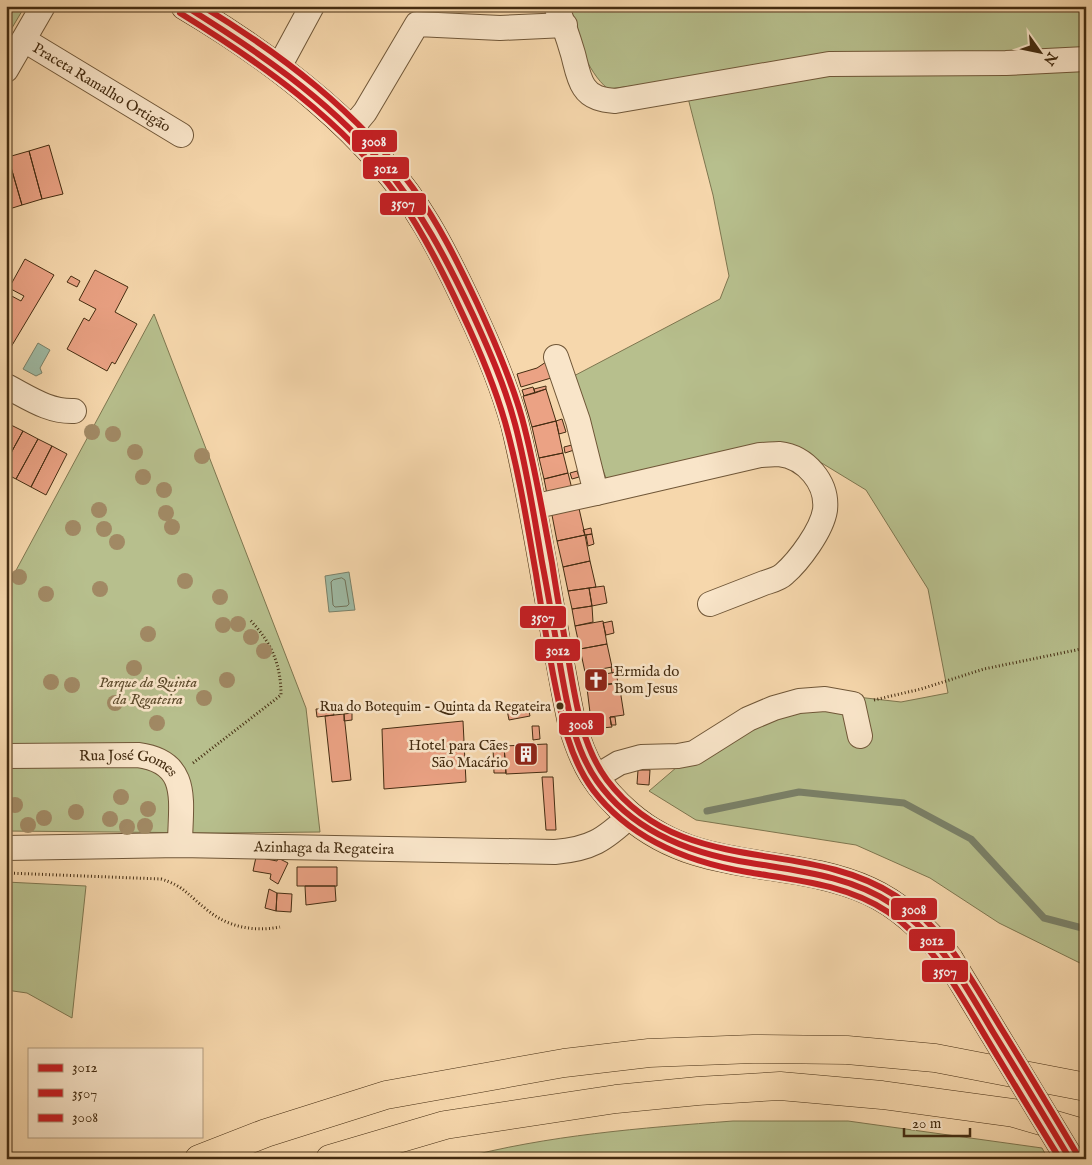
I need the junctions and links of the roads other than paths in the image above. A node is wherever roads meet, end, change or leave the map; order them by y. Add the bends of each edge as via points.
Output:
1 (43, 6) edge
2 (184, 6) edge
3 (312, 6) edge
4 (560, 16) edge
5 (24, 40) junction
6 (1086, 59) edge
7 (279, 68) junction
8 (6, 70) edge
9 (350, 130) junction
10 (181, 135) dead end
11 (556, 357) dead end
12 (6, 386) edge
13 (74, 411) dead end
14 (596, 493) junction
15 (532, 507) junction
16 (710, 604) dead end
17 (860, 736) dead end
18 (6, 756) edge
19 (594, 778) junction
20 (630, 816) junction
21 (180, 845) junction
22 (6, 848) edge
23 (1086, 1087) edge
24 (1086, 1134) edge
25 (199, 1159) edge
26 (330, 1159) edge
27 (1070, 1159) edge

1 - 5 street
2 - 7 main road
3 - 7 street
4 - 6 street via 584,88 594,97 615,101 829,64
4 - 9 street via 500,28 417,24 365,112
5 - 8 street
5 - 10 street, Praceta Ramalho Ortigão
7 - 9 main road
9 - 15 main road via 408,196 451,268 503,387
11 - 14 street via 578,421
12 - 13 street via 47,407
14 - 15 street
14 - 16 street via 760,455 779,454 810,469 821,484 825,510 822,522 802,556 783,576
15 - 19 main road via 572,724 578,746
17 - 19 street via 853,704 825,699 799,701 748,719 694,753 641,756 619,762
18 - 21 street, Rua José Gomes via 153,757 168,765 177,776
19 - 20 main road
20 - 21 street, Azinhaga da Regateira via 594,844 555,852
20 - 27 main road, bridge via 651,832 684,849 842,882 893,904 916,921 949,959
21 - 22 street, Azinhaga da Regateira
23 - 25 main road via 936,1058 848,1050 649,1052 564,1063 386,1095
24 - 26 main road via 1014,1114 882,1095 780,1086 616,1100 445,1125

